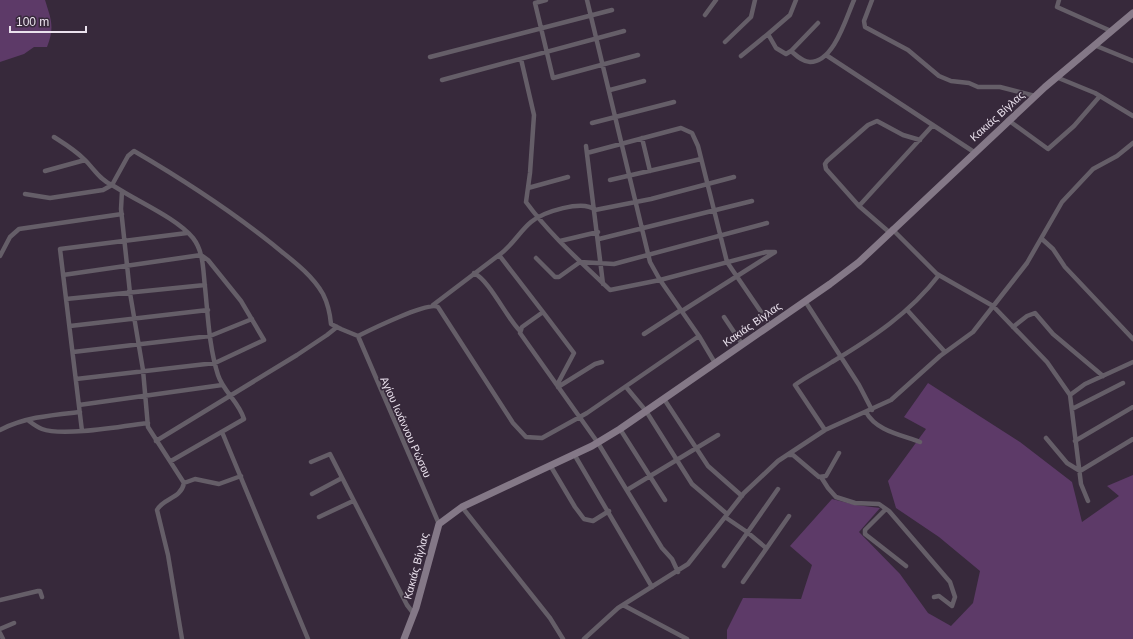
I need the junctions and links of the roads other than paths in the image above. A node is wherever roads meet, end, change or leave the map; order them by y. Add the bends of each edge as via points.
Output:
1 (546, 0) edge
2 (587, 0) edge
3 (716, 0) edge
4 (754, 0) edge
5 (796, 0) edge
6 (854, 0) edge
7 (872, 0) edge
8 (1060, 0) edge
9 (612, 10) dead end
10 (591, 15) junction
11 (705, 15) dead end
12 (1132, 15) edge
13 (818, 23) dead end
14 (541, 28) junction
15 (624, 31) dead end
16 (1111, 31) junction
17 (768, 34) junction
18 (597, 39) junction
19 (725, 42) dead end
20 (1094, 45) junction
21 (791, 51) junction
22 (547, 52) junction
23 (638, 55) dead end
24 (826, 55) junction
25 (741, 56) dead end
26 (430, 57) dead end
27 (521, 60) junction
28 (1133, 61) edge
29 (603, 65) junction
30 (1056, 77) junction
31 (442, 80) dead end
32 (644, 81) dead end
33 (610, 90) junction
34 (1035, 96) junction
35 (1100, 96) junction
36 (674, 102) dead end
37 (1133, 116) edge
38 (616, 117) junction
39 (1008, 120) junction
40 (592, 122) dead end
41 (933, 125) junction
42 (54, 137) dead end
43 (642, 138) junction
44 (920, 140) junction
45 (622, 142) junction
46 (1133, 144) edge
47 (586, 146) dead end
48 (974, 152) junction
49 (587, 153) junction
50 (701, 159) junction
51 (85, 160) junction
52 (45, 171) dead end
53 (650, 171) junction
54 (631, 176) junction
55 (568, 177) dead end
56 (734, 177) dead end
57 (610, 180) dead end
58 (708, 184) junction
59 (112, 185) junction
60 (528, 188) junction
61 (122, 192) junction
62 (25, 194) dead end
63 (752, 201) dead end
64 (637, 202) junction
65 (859, 206) junction
66 (595, 210) junction
67 (714, 210) junction
68 (122, 214) junction
69 (537, 218) junction
70 (767, 223) dead end
71 (643, 228) junction
72 (891, 231) junction
73 (598, 232) junction
74 (188, 233) junction
75 (720, 236) junction
76 (1042, 238) junction
77 (599, 239) junction
78 (125, 240) junction
79 (560, 241) junction
80 (649, 253) junction
81 (201, 255) junction
82 (499, 255) junction
83 (0, 256) edge
84 (536, 258) dead end
85 (580, 262) junction
86 (727, 262) junction
87 (601, 264) junction
88 (128, 266) junction
89 (474, 273) junction
90 (63, 275) junction
91 (939, 275) junction
92 (737, 276) junction
93 (660, 280) junction
94 (603, 284) junction
95 (205, 285) junction
96 (130, 293) junction
97 (66, 299) junction
98 (805, 301) junction
99 (433, 305) junction
100 (993, 306) junction
101 (208, 310) junction
102 (682, 311) junction
103 (908, 311) junction
104 (543, 312) junction
105 (724, 317) dead end
106 (136, 318) junction
107 (252, 319) junction
108 (770, 325) junction
109 (70, 326) junction
110 (337, 327) junction
111 (1013, 327) junction
112 (520, 331) junction
113 (644, 334) dead end
114 (210, 336) junction
115 (358, 336) junction
116 (699, 336) junction
117 (1133, 339) edge
118 (139, 344) junction
119 (742, 344) junction
120 (73, 352) junction
121 (945, 352) junction
122 (842, 357) junction
123 (602, 362) dead end
124 (1133, 362) edge
125 (215, 363) junction
126 (715, 364) junction
127 (143, 370) junction
128 (1103, 376) junction
129 (76, 379) junction
130 (1123, 383) dead end
131 (222, 385) junction
132 (558, 386) junction
133 (626, 387) junction
134 (231, 394) junction
135 (1070, 395) junction
136 (145, 396) junction
137 (664, 399) junction
138 (79, 404) junction
139 (1133, 407) edge
140 (1072, 409) junction
141 (872, 410) junction
142 (646, 411) junction
143 (80, 412) junction
144 (866, 412) junction
145 (580, 417) junction
146 (29, 420) junction
147 (148, 423) junction
148 (620, 429) junction
149 (0, 430) edge
150 (825, 430) junction
151 (82, 431) junction
152 (222, 432) junction
153 (718, 435) dead end
154 (1046, 438) dead end
155 (1133, 439) edge
156 (156, 441) junction
157 (1075, 441) junction
158 (598, 442) junction
159 (920, 442) dead end
160 (697, 449) junction
161 (839, 453) dead end
162 (574, 454) junction
163 (788, 455) junction
164 (171, 461) junction
165 (678, 461) junction
166 (311, 462) dead end
167 (550, 465) junction
168 (1080, 471) junction
169 (241, 476) junction
170 (650, 476) junction
171 (821, 477) junction
172 (342, 478) junction
173 (184, 483) junction
174 (778, 489) dead end
175 (627, 490) junction
176 (312, 494) dead end
177 (742, 496) junction
178 (664, 500) dead end
179 (353, 501) junction
180 (1088, 501) dead end
181 (462, 507) junction
182 (886, 509) junction
183 (609, 511) junction
184 (726, 516) junction
185 (789, 516) dead end
186 (319, 517) dead end
187 (439, 524) junction
188 (747, 532) junction
189 (766, 548) junction
190 (724, 566) dead end
191 (906, 566) dead end
192 (678, 572) junction
193 (743, 582) dead end
194 (652, 587) junction
195 (42, 597) dead end
196 (934, 597) dead end
197 (0, 600) edge
198 (623, 604) junction
199 (414, 614) junction
200 (14, 623) dead end
201 (0, 629) edge
202 (0, 633) edge
203 (2, 639) edge
204 (182, 639) edge
205 (308, 639) edge
206 (404, 639) edge
207 (563, 639) edge
208 (584, 639) edge
209 (687, 639) edge

1 - 14 street via 535,3
2 - 10 street
3 - 11 street
4 - 19 street via 751,17
5 - 17 street via 790,15
6 - 24 street via 836,42
7 - 34 street via 864,26 908,50 939,76 978,87 1000,86
8 - 16 street via 1057,7
9 - 10 street
10 - 14 street
10 - 18 street
12 - 16 street, Κακιάς Βίγλας
13 - 21 street
14 - 22 street
14 - 26 street
15 - 18 street
16 - 20 street, Κακιάς Βίγλας
17 - 21 street via 776,48 786,54
17 - 25 street
18 - 22 street
18 - 29 street
20 - 28 street
20 - 30 street, Κακιάς Βίγλας
21 - 24 street via 808,62 817,61
22 - 27 street
22 - 29 street via 553,78
23 - 29 street
24 - 41 street
27 - 31 street
27 - 60 street via 534,115
29 - 33 street
30 - 34 street, Κακιάς Βίγλας
30 - 35 street
32 - 33 street
33 - 38 street
34 - 39 street, Κακιάς Βίγλας
35 - 37 street
35 - 39 street via 1074,126 1048,149
36 - 38 street
38 - 40 street
38 - 45 street
39 - 48 street, Κακιάς Βίγλας
41 - 44 street
41 - 48 street
42 - 51 street
43 - 45 street
43 - 50 street via 681,128 688,130 695,137
43 - 53 street
44 - 65 street
44 - 65 street via 877,121 868,125 827,161 826,170
45 - 49 street
45 - 54 street
46 - 76 street via 1093,169 1070,192 1057,208
47 - 49 street
48 - 72 street, Κακιάς Βίγλας
49 - 66 street
50 - 53 street
50 - 58 street
51 - 52 street
51 - 59 street via 101,178
53 - 54 street
54 - 57 street
54 - 64 street
55 - 60 street
56 - 58 street
58 - 64 street
58 - 67 street
59 - 61 street
59 - 62 street via 103,190 50,198
59 - 110 street via 128,156 134,151 176,175 234,214 289,257 311,278 328,305 332,324
60 - 69 street via 526,202
61 - 68 street
61 - 74 street
63 - 67 street
64 - 66 street
64 - 71 street
65 - 72 street
66 - 69 street via 581,205
66 - 73 street
67 - 71 street
67 - 75 street
68 - 78 street
68 - 83 street via 19,229 10,237
69 - 79 street
69 - 82 street
70 - 75 street
71 - 77 street
71 - 80 street
72 - 91 street
72 - 98 street, Κακιάς Βίγλας via 859,262
73 - 77 street
73 - 79 street
74 - 78 street
74 - 81 street
75 - 80 street
75 - 86 street
76 - 100 street via 1027,263
76 - 117 street via 1065,267
77 - 87 street
78 - 88 street
78 - 90 street via 60,249
79 - 85 street
80 - 87 street via 614,264
80 - 93 street via 650,262
81 - 88 street
81 - 95 street
81 - 107 street via 208,260
82 - 89 street
82 - 104 street
84 - 85 street via 559,278
85 - 87 street
85 - 94 street
86 - 92 street
86 - 92 street via 775,252
86 - 93 street
87 - 94 street
88 - 90 street
88 - 96 street
89 - 99 street
89 - 112 street via 483,279 510,321
90 - 97 street
91 - 100 street
91 - 103 street
92 - 102 street
92 - 108 street
93 - 94 street via 610,290
93 - 102 street
95 - 96 street
95 - 101 street
96 - 97 street
96 - 106 street
97 - 109 street
98 - 108 street, Κακιάς Βίγλας
98 - 122 street
99 - 115 street
99 - 145 street via 438,307 523,435 542,438
100 - 111 street
100 - 121 street via 973,332
101 - 106 street
101 - 114 street
102 - 113 street
102 - 116 street
103 - 121 street
103 - 122 street
104 - 112 street
104 - 132 street via 574,353
105 - 119 street
106 - 109 street
106 - 118 street
107 - 114 street
107 - 125 street via 264,340
108 - 119 street, Κακιάς Βίγλας
109 - 120 street
110 - 115 street
110 - 134 street
111 - 128 street via 1035,313 1053,334
111 - 135 street via 1047,362
112 - 132 street
114 - 118 street
114 - 125 street
115 - 187 street, Αγίου Ιωάννου Ρώσου
116 - 126 street
116 - 133 street
118 - 120 street
118 - 127 street
119 - 126 street, Κακιάς Βίγλας
120 - 129 street
121 - 141 street via 891,400
122 - 141 street
122 - 150 street via 795,385
123 - 132 street
124 - 128 street
125 - 127 street
125 - 131 street
126 - 137 street, Κακιάς Βίγλας
127 - 129 street
127 - 136 street
128 - 135 street via 1085,384
129 - 138 street
130 - 140 street
131 - 134 street
131 - 136 street
132 - 145 street
133 - 142 street
133 - 145 street
134 - 152 street via 244,419
134 - 156 street
135 - 140 street
136 - 138 street
136 - 147 street
137 - 142 street, Κακιάς Βίγλας
137 - 160 street
138 - 143 street
139 - 157 street
140 - 157 street
141 - 144 street
142 - 148 street, Κακιάς Βίγλας
142 - 165 street
143 - 146 street
143 - 151 street
144 - 150 street
144 - 159 street via 880,427
145 - 158 street
146 - 149 street
146 - 151 street via 42,429 51,431
147 - 151 street
147 - 156 street
148 - 158 street, Κακιάς Βίγλας
148 - 170 street
150 - 163 street
152 - 164 street
152 - 169 street
153 - 160 street
154 - 168 street via 1067,463
155 - 168 street
156 - 164 street
157 - 168 street
158 - 162 street, Κακιάς Βίγλας
158 - 175 street
160 - 165 street
160 - 177 street via 708,466
161 - 171 street via 826,476
162 - 167 street, Κακιάς Βίγλας
162 - 183 street
163 - 171 street via 793,455
163 - 177 street
164 - 173 street
165 - 170 street
165 - 184 street via 692,484
166 - 172 street via 330,454
167 - 181 street, Κακιάς Βίγλας
167 - 183 street via 584,519 593,521
168 - 180 street via 1082,489
169 - 173 street via 219,484 195,479
169 - 205 street
170 - 175 street
170 - 178 street
171 - 182 street via 836,497 855,503 879,504
172 - 176 street
172 - 179 street
173 - 204 street via 177,496 160,504 157,510 168,555
174 - 188 street
175 - 192 street
177 - 184 street
179 - 186 street
179 - 199 street
181 - 187 street, Κακιάς Βίγλας
181 - 207 street via 550,618
182 - 191 street via 865,530 865,534
182 - 196 street via 950,582 955,597 952,606 938,596
183 - 194 street
184 - 188 street
184 - 192 street via 688,564
185 - 189 street
187 - 199 street, Κακιάς Βίγλας
188 - 189 street
188 - 190 street
189 - 193 street
192 - 194 street
194 - 198 street
195 - 197 street via 38,591
198 - 208 street
198 - 209 street
199 - 206 street, Κακιάς Βίγλας
200 - 201 street
202 - 203 street

